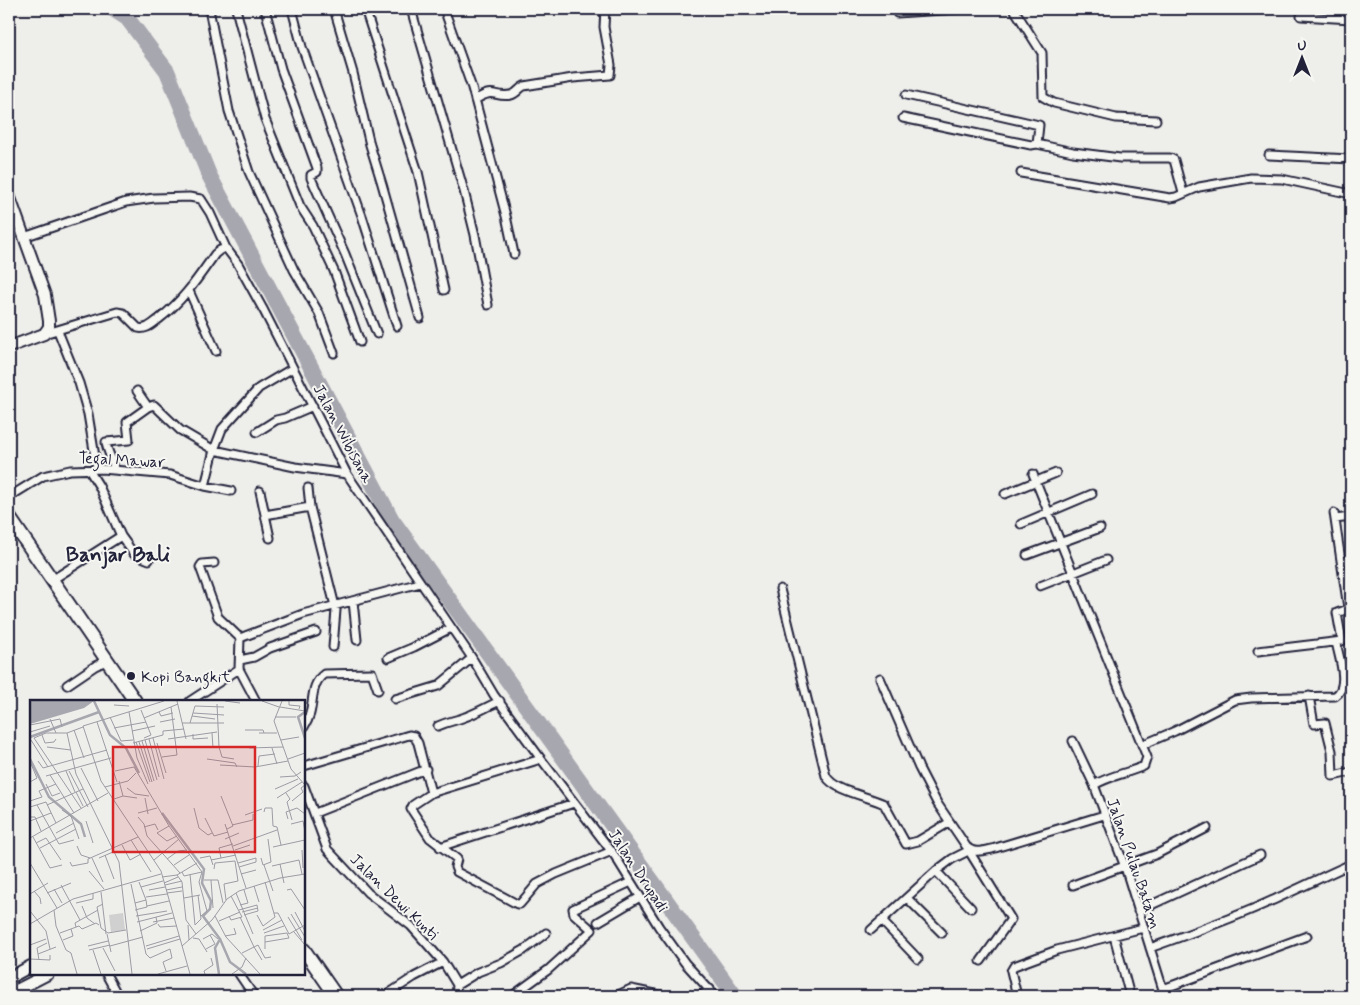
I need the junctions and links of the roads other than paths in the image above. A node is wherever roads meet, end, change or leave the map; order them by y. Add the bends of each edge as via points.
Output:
1 (209, 9) edge
2 (236, 9) edge
3 (265, 9) edge
4 (292, 9) edge
5 (334, 9) edge
6 (365, 9) edge
7 (411, 9) edge
8 (444, 9) edge
9 (605, 9) edge
10 (957, 9) edge
11 (1014, 9) edge
12 (897, 13) dead end
13 (1301, 16) dead end
14 (1351, 19) edge
15 (906, 95) dead end
16 (474, 100) junction
17 (902, 118) dead end
18 (1156, 120) dead end
19 (1037, 144) junction
20 (1269, 155) dead end
21 (1351, 159) edge
22 (1021, 173) dead end
23 (1184, 193) junction
24 (9, 194) edge
25 (1351, 194) edge
26 (24, 237) junction
27 (226, 248) junction
28 (514, 254) dead end
29 (444, 290) dead end
30 (189, 291) junction
31 (488, 305) dead end
32 (420, 318) dead end
33 (397, 326) dead end
34 (58, 331) junction
35 (44, 334) junction
36 (377, 334) dead end
37 (360, 342) dead end
38 (9, 348) edge
39 (216, 351) dead end
40 (334, 353) dead end
41 (293, 368) junction
42 (137, 391) dead end
43 (313, 406) junction
44 (148, 407) junction
45 (257, 432) dead end
46 (214, 450) junction
47 (97, 469) junction
48 (89, 470) junction
49 (114, 470) junction
50 (1056, 473) dead end
51 (347, 474) junction
52 (1035, 478) junction
53 (205, 486) junction
54 (308, 488) dead end
55 (231, 491) dead end
56 (260, 491) dead end
57 (1005, 494) dead end
58 (1092, 494) dead end
59 (9, 497) edge
60 (310, 507) junction
61 (1049, 512) junction
62 (265, 515) junction
63 (9, 517) edge
64 (1351, 517) edge
65 (1021, 524) dead end
66 (1100, 528) dead end
67 (121, 536) junction
68 (270, 538) dead end
69 (1061, 543) junction
70 (1027, 555) dead end
71 (149, 560) dead end
72 (1106, 560) dead end
73 (1351, 560) edge
74 (1341, 561) junction
75 (214, 563) dead end
76 (1073, 573) junction
77 (52, 580) junction
78 (420, 583) junction
79 (1040, 586) dead end
80 (780, 589) dead end
81 (353, 602) junction
82 (334, 605) junction
83 (1350, 608) edge
84 (451, 628) junction
85 (316, 632) dead end
86 (240, 638) junction
87 (357, 640) dead end
88 (1336, 642) junction
89 (333, 647) dead end
90 (1258, 650) dead end
91 (388, 658) dead end
92 (472, 658) junction
93 (108, 660) junction
94 (240, 660) junction
95 (239, 668) junction
96 (880, 678) dead end
97 (67, 685) dead end
98 (378, 690) dead end
99 (1309, 696) junction
100 (395, 699) dead end
101 (134, 700) edge
102 (191, 700) edge
103 (255, 700) edge
104 (500, 701) junction
105 (305, 725) edge
106 (438, 726) dead end
107 (1073, 741) dead end
108 (1142, 744) junction
109 (541, 759) junction
110 (305, 766) edge
111 (426, 769) junction
112 (1351, 772) edge
113 (1094, 785) junction
114 (305, 789) edge
115 (431, 793) junction
116 (574, 803) junction
117 (314, 813) junction
118 (1104, 815) junction
119 (950, 822) junction
120 (1208, 828) dead end
121 (440, 847) junction
122 (612, 851) junction
123 (970, 851) junction
124 (1260, 855) dead end
125 (1351, 864) edge
126 (1125, 867) junction
127 (936, 871) junction
128 (631, 882) junction
129 (1074, 886) dead end
130 (640, 897) junction
131 (907, 898) junction
132 (971, 908) dead end
133 (1138, 911) junction
134 (881, 920) junction
135 (598, 922) dead end
136 (1143, 928) junction
137 (871, 930) dead end
138 (546, 933) dead end
139 (942, 933) dead end
140 (1114, 936) junction
141 (1307, 936) dead end
142 (1150, 948) junction
143 (305, 951) edge
144 (918, 959) dead end
145 (981, 961) dead end
146 (443, 962) junction
147 (30, 967) edge
148 (46, 975) edge
149 (107, 975) edge
150 (240, 975) edge
151 (9, 978) edge
152 (458, 984) junction
153 (710, 990) junction
154 (12, 991) edge
155 (1164, 992) edge
156 (118, 996) edge
157 (254, 996) edge
158 (336, 996) edge
159 (385, 996) edge
160 (456, 996) edge
161 (512, 996) edge
162 (616, 996) edge
163 (665, 996) edge
164 (700, 996) edge
165 (715, 996) edge
166 (1017, 996) edge
167 (1130, 996) edge

1 - 40 street via 229,111 249,172 294,270 319,313
2 - 37 street via 265,119 300,206 334,271
3 - 36 street via 281,69 317,168 311,178 346,254
4 - 33 street
5 - 32 street
6 - 29 street via 418,172
7 - 31 street via 464,191
8 - 16 street
9 - 16 street via 610,76 524,86 510,95 489,92
10 - 12 street
11 - 18 street via 1042,53 1043,97 1116,118
13 - 14 street
15 - 19 street via 1039,125
16 - 28 street
17 - 19 street via 1031,146
19 - 23 street via 1120,158 1170,158 1174,160
20 - 21 street
22 - 23 street via 1170,198
23 - 25 street via 1244,179 1268,178
24 - 26 street
26 - 27 street, Jalan Wibisana via 126,202 197,197 210,213
26 - 35 street via 45,296 49,327
27 - 30 street via 215,254
27 - 41 street, Jalan Wibisana via 264,310
30 - 34 street via 147,328 138,328 123,313 117,312
30 - 39 street
34 - 35 street
34 - 47 street via 88,414
35 - 38 street
41 - 43 street, Jalan Wibisana
41 - 46 street via 259,388 222,430
42 - 44 street
43 - 45 street via 276,420
43 - 51 street, Jalan Wibisana
44 - 46 street via 154,405 180,430
44 - 49 street via 127,422 129,440 106,442
46 - 51 street
46 - 53 street
47 - 48 street, Tegal Mawar
47 - 49 street, Tegal Mawar
48 - 59 street, Tegal Mawar via 62,471 43,476
48 - 67 street
49 - 53 street, Tegal Mawar via 170,475
50 - 52 street
51 - 78 street, Jalan Wibisana
52 - 57 street
52 - 61 street
53 - 55 street, Tegal Mawar
54 - 60 street
56 - 62 street
58 - 61 street
60 - 62 street
60 - 82 street
61 - 65 street
61 - 69 street
62 - 68 street
63 - 77 highway
64 - 74 street via 1334,516
66 - 69 street
67 - 71 street via 134,554
67 - 77 street
69 - 70 street
69 - 76 street
72 - 76 street
73 - 74 street
74 - 83 street
75 - 86 street via 204,562 200,567 218,617
76 - 79 street
76 - 108 street
77 - 93 highway
78 - 81 street
78 - 84 street, Jalan Wibisana
80 - 119 street via 828,781 884,804 907,845
81 - 82 street
81 - 87 street
82 - 86 street
82 - 89 street
83 - 88 street via 1336,613 1342,640
84 - 91 street
84 - 92 street, Jalan Wibisana
85 - 94 street
86 - 94 street
88 - 90 street
88 - 99 street via 1344,684 1341,692 1335,696
92 - 100 street via 438,686
92 - 104 street, Jalan Drupadi
93 - 97 street
93 - 101 highway
94 - 95 street
95 - 102 street
95 - 103 street
96 - 119 street via 912,755
98 - 105 street via 371,672 324,673 314,684 311,712
99 - 108 street via 1235,700
99 - 112 street via 1314,724 1324,723 1332,751 1332,776
104 - 106 street
104 - 109 street, Jalan Drupadi
107 - 113 street, Jalan Pulau Batam
108 - 113 street via 1147,757 1144,766
109 - 115 street
109 - 116 street, Jalan Drupadi
110 - 111 street via 409,735 416,739
111 - 115 street
111 - 117 street
113 - 118 street, Jalan Pulau Batam
114 - 117 street, Jalan Dewi Kunti
115 - 121 street via 411,809
116 - 121 street
116 - 122 street, Jalan Drupadi
117 - 146 street, Jalan Dewi Kunti via 327,849 368,893 411,926
118 - 123 street via 998,847
118 - 126 street, Jalan Pulau Batam
119 - 123 street
120 - 126 street
121 - 122 street via 457,859 457,872 517,904 536,884
122 - 128 street, Jalan Drupadi
123 - 127 street
123 - 145 street via 1012,919
124 - 133 street
125 - 142 street via 1272,901
126 - 129 street
126 - 133 street, Jalan Pulau Batam
127 - 131 street
127 - 132 street
128 - 130 street, Jalan Drupadi
128 - 161 street via 573,909 574,914 592,930 548,970
130 - 135 street
130 - 153 street, Jalan Drupadi via 685,963
131 - 134 street
131 - 139 street
133 - 136 street, Jalan Pulau Batam
134 - 137 street
134 - 144 street
136 - 140 street
136 - 142 street, Jalan Pulau Batam
138 - 152 street via 524,950
140 - 166 street via 1058,950 1014,966 1011,971
140 - 167 street
141 - 155 street
142 - 155 street, Jalan Pulau Batam
143 - 158 highway
146 - 152 street, Jalan Dewi Kunti
146 - 159 street
147 - 151 street
148 - 154 street
149 - 156 street
150 - 157 street
152 - 160 street
153 - 164 street
153 - 165 street, Jalan Drupadi
162 - 163 street via 631,990

